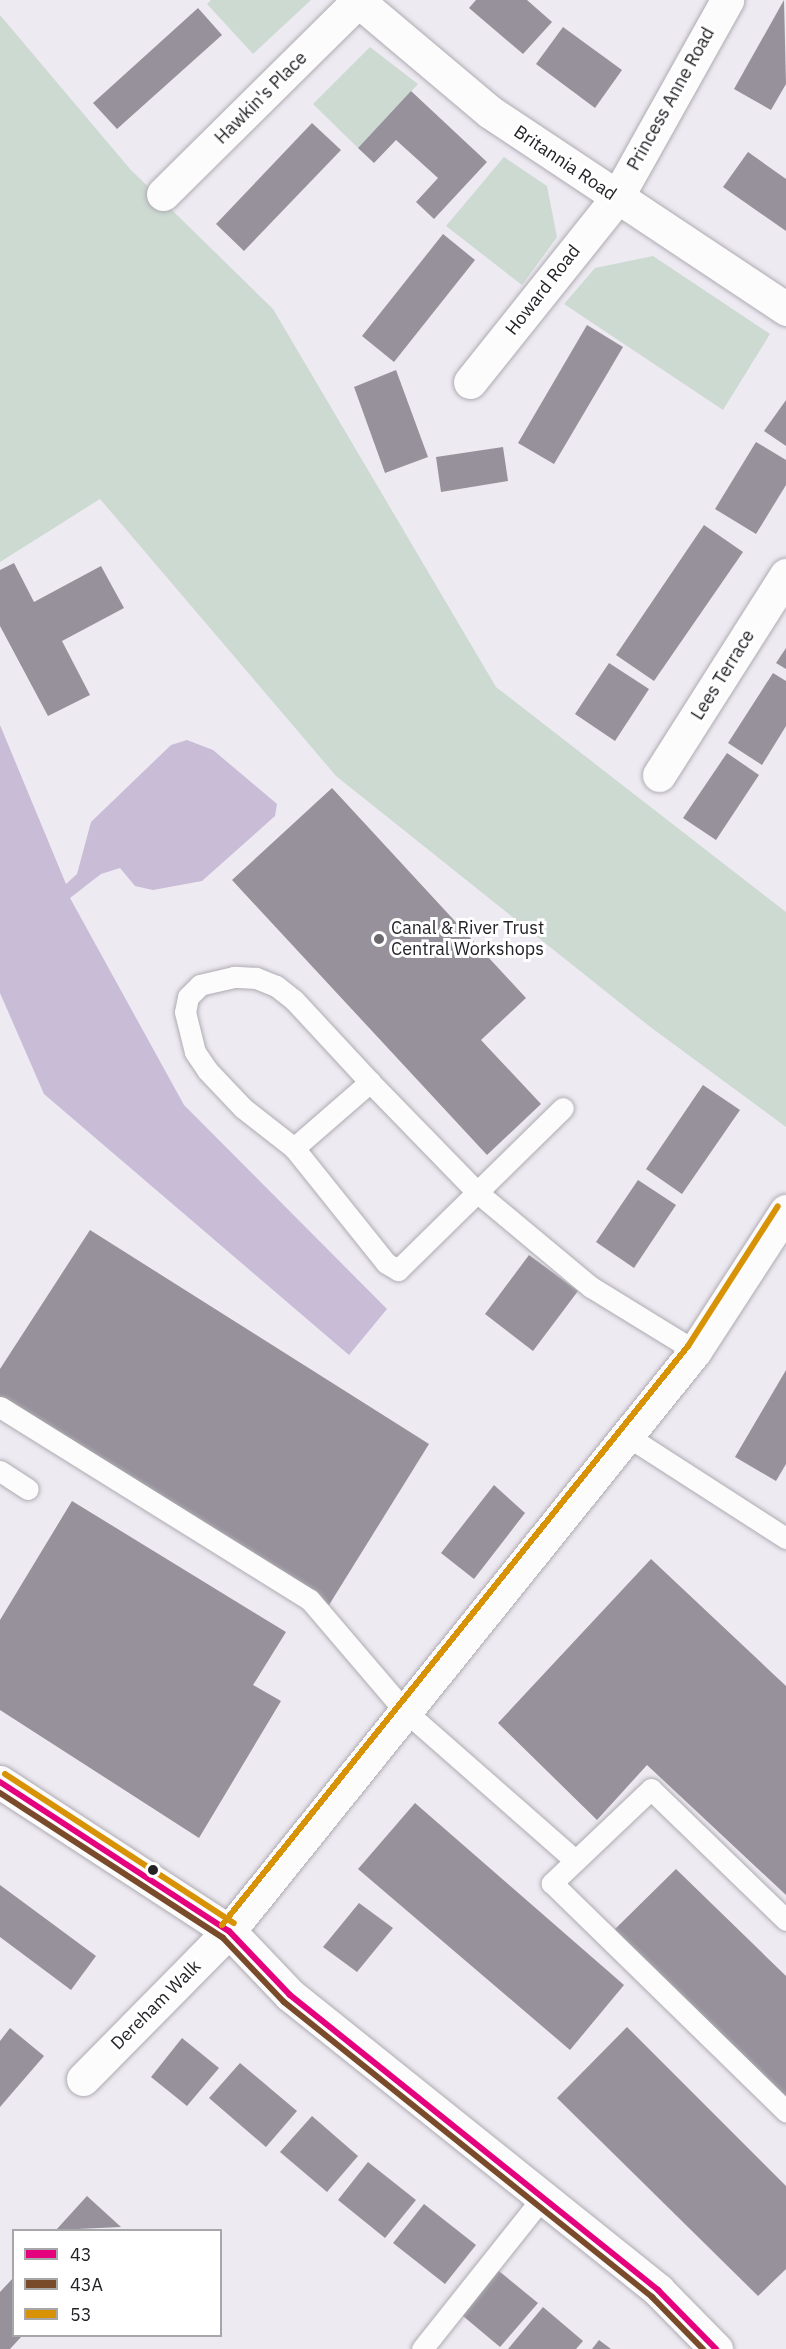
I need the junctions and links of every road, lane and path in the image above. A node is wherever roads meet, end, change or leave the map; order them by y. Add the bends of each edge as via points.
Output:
1 (727, 0) edge
2 (358, 1) edge
3 (164, 194) dead end
4 (616, 198) junction
5 (786, 309) edge
6 (470, 382) dead end
7 (786, 575) edge
8 (659, 775) dead end
9 (370, 1082) junction
10 (563, 1107) dead end
11 (294, 1148) junction
12 (478, 1193) junction
13 (786, 1210) edge
14 (696, 1351) junction
15 (0, 1407) edge
16 (629, 1437) junction
17 (0, 1471) edge
18 (28, 1489) dead end
19 (786, 1538) edge
20 (404, 1710) junction
21 (0, 1782) edge
22 (575, 1860) junction
23 (786, 1920) edge
24 (229, 1930) junction
25 (83, 2079) dead end
26 (786, 2111) edge
27 (543, 2197) junction
28 (422, 2349) edge
29 (716, 2349) edge

1 - 4 street, Princess Anne Road
2 - 3 street, Hawkin's Place
2 - 4 street, Britannia Road via 490,112
4 - 5 street, Britannia Road
4 - 6 street, Howard Road
7 - 8 street, Lees Terrace
9 - 11 lane
9 - 11 lane via 294,1000 276,986 256,978 234,977 200,985 188,997 184,1012 195,1052 221,1088
9 - 12 lane
10 - 12 lane
11 - 12 lane via 386,1263 398,1270
12 - 14 lane via 591,1287
13 - 14 street, Dereham Walk
14 - 16 street, Dereham Walk
15 - 20 lane via 310,1600
16 - 19 lane
16 - 20 street, Dereham Walk
17 - 18 lane
20 - 22 lane
20 - 24 street, Dereham Walk
21 - 24 street
22 - 23 lane via 651,1789
22 - 26 lane via 552,1883
24 - 25 street, Dereham Walk
24 - 27 street via 290,1995
27 - 28 lane
27 - 29 street via 658,2290

